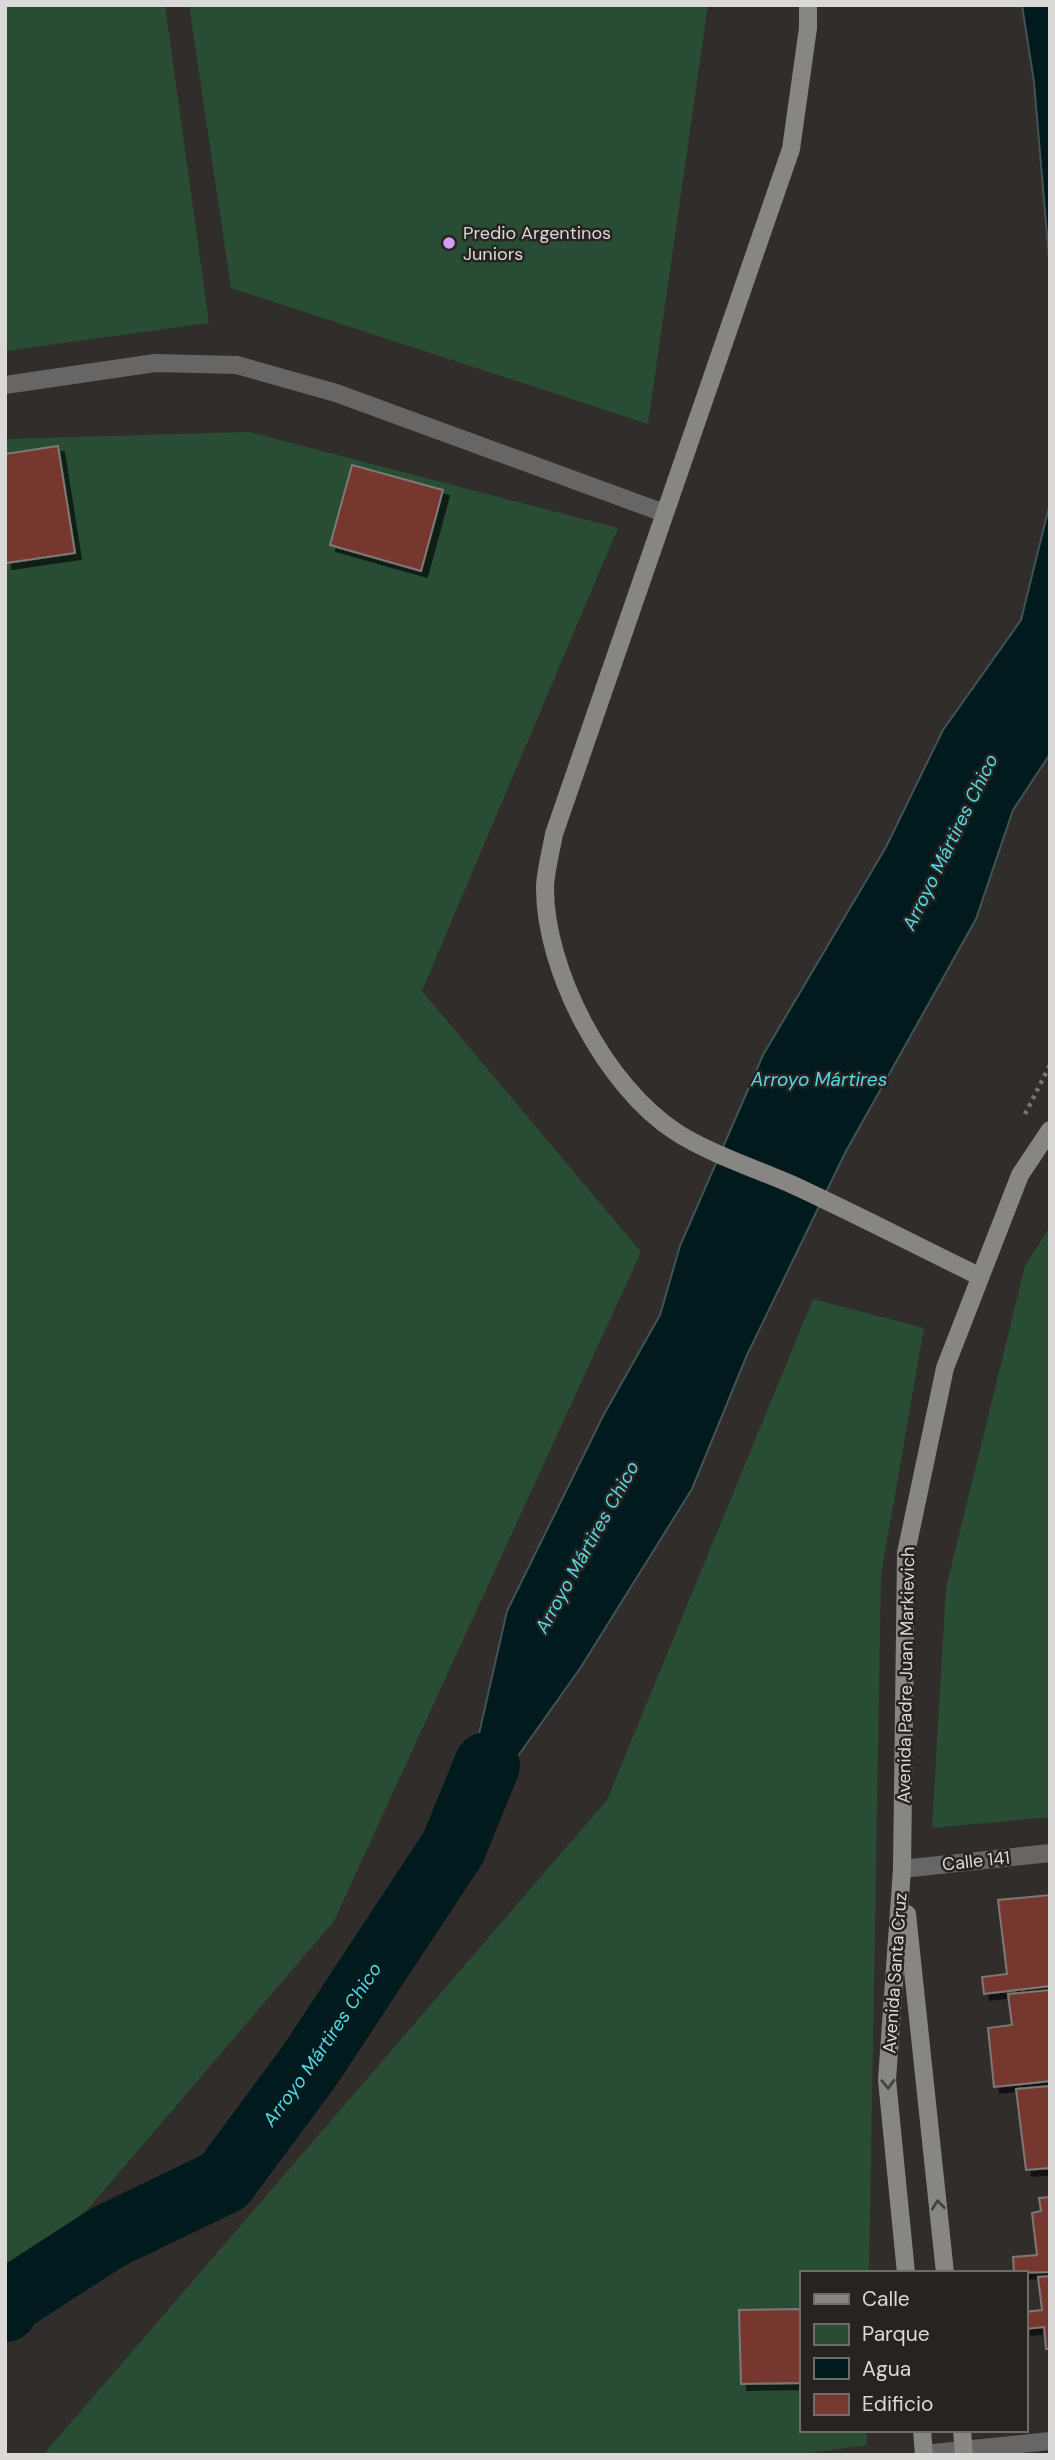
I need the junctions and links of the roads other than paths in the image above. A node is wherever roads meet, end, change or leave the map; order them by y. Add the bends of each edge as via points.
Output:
1 (808, 5) edge
2 (5, 385) edge
3 (664, 513) junction
4 (1050, 1130) edge
5 (979, 1276) junction
6 (1050, 1853) edge
7 (902, 1869) junction
8 (906, 2271) edge
9 (945, 2271) edge
10 (922, 2432) edge
11 (962, 2432) edge
12 (1050, 2441) edge
13 (964, 2452) edge
14 (924, 2454) edge

1 - 3 main road via 791,149
2 - 3 street via 155,363 237,365 335,393
3 - 5 main road via 554,834 545,886 551,942 570,998 599,1051 635,1095 676,1132
4 - 5 main road, Avenida Padre Juan Markievich via 1020,1175
5 - 7 main road, Avenida Padre Juan Markievich via 945,1367 906,1553
6 - 7 street, Calle 141
7 -> 8 main road, Avenida Santa Cruz via 887,2080
9 -> 7 main road, Avenida Santa Cruz
10 - 14 main road
11 - 13 main road
12 - 13 street
13 - 14 street

